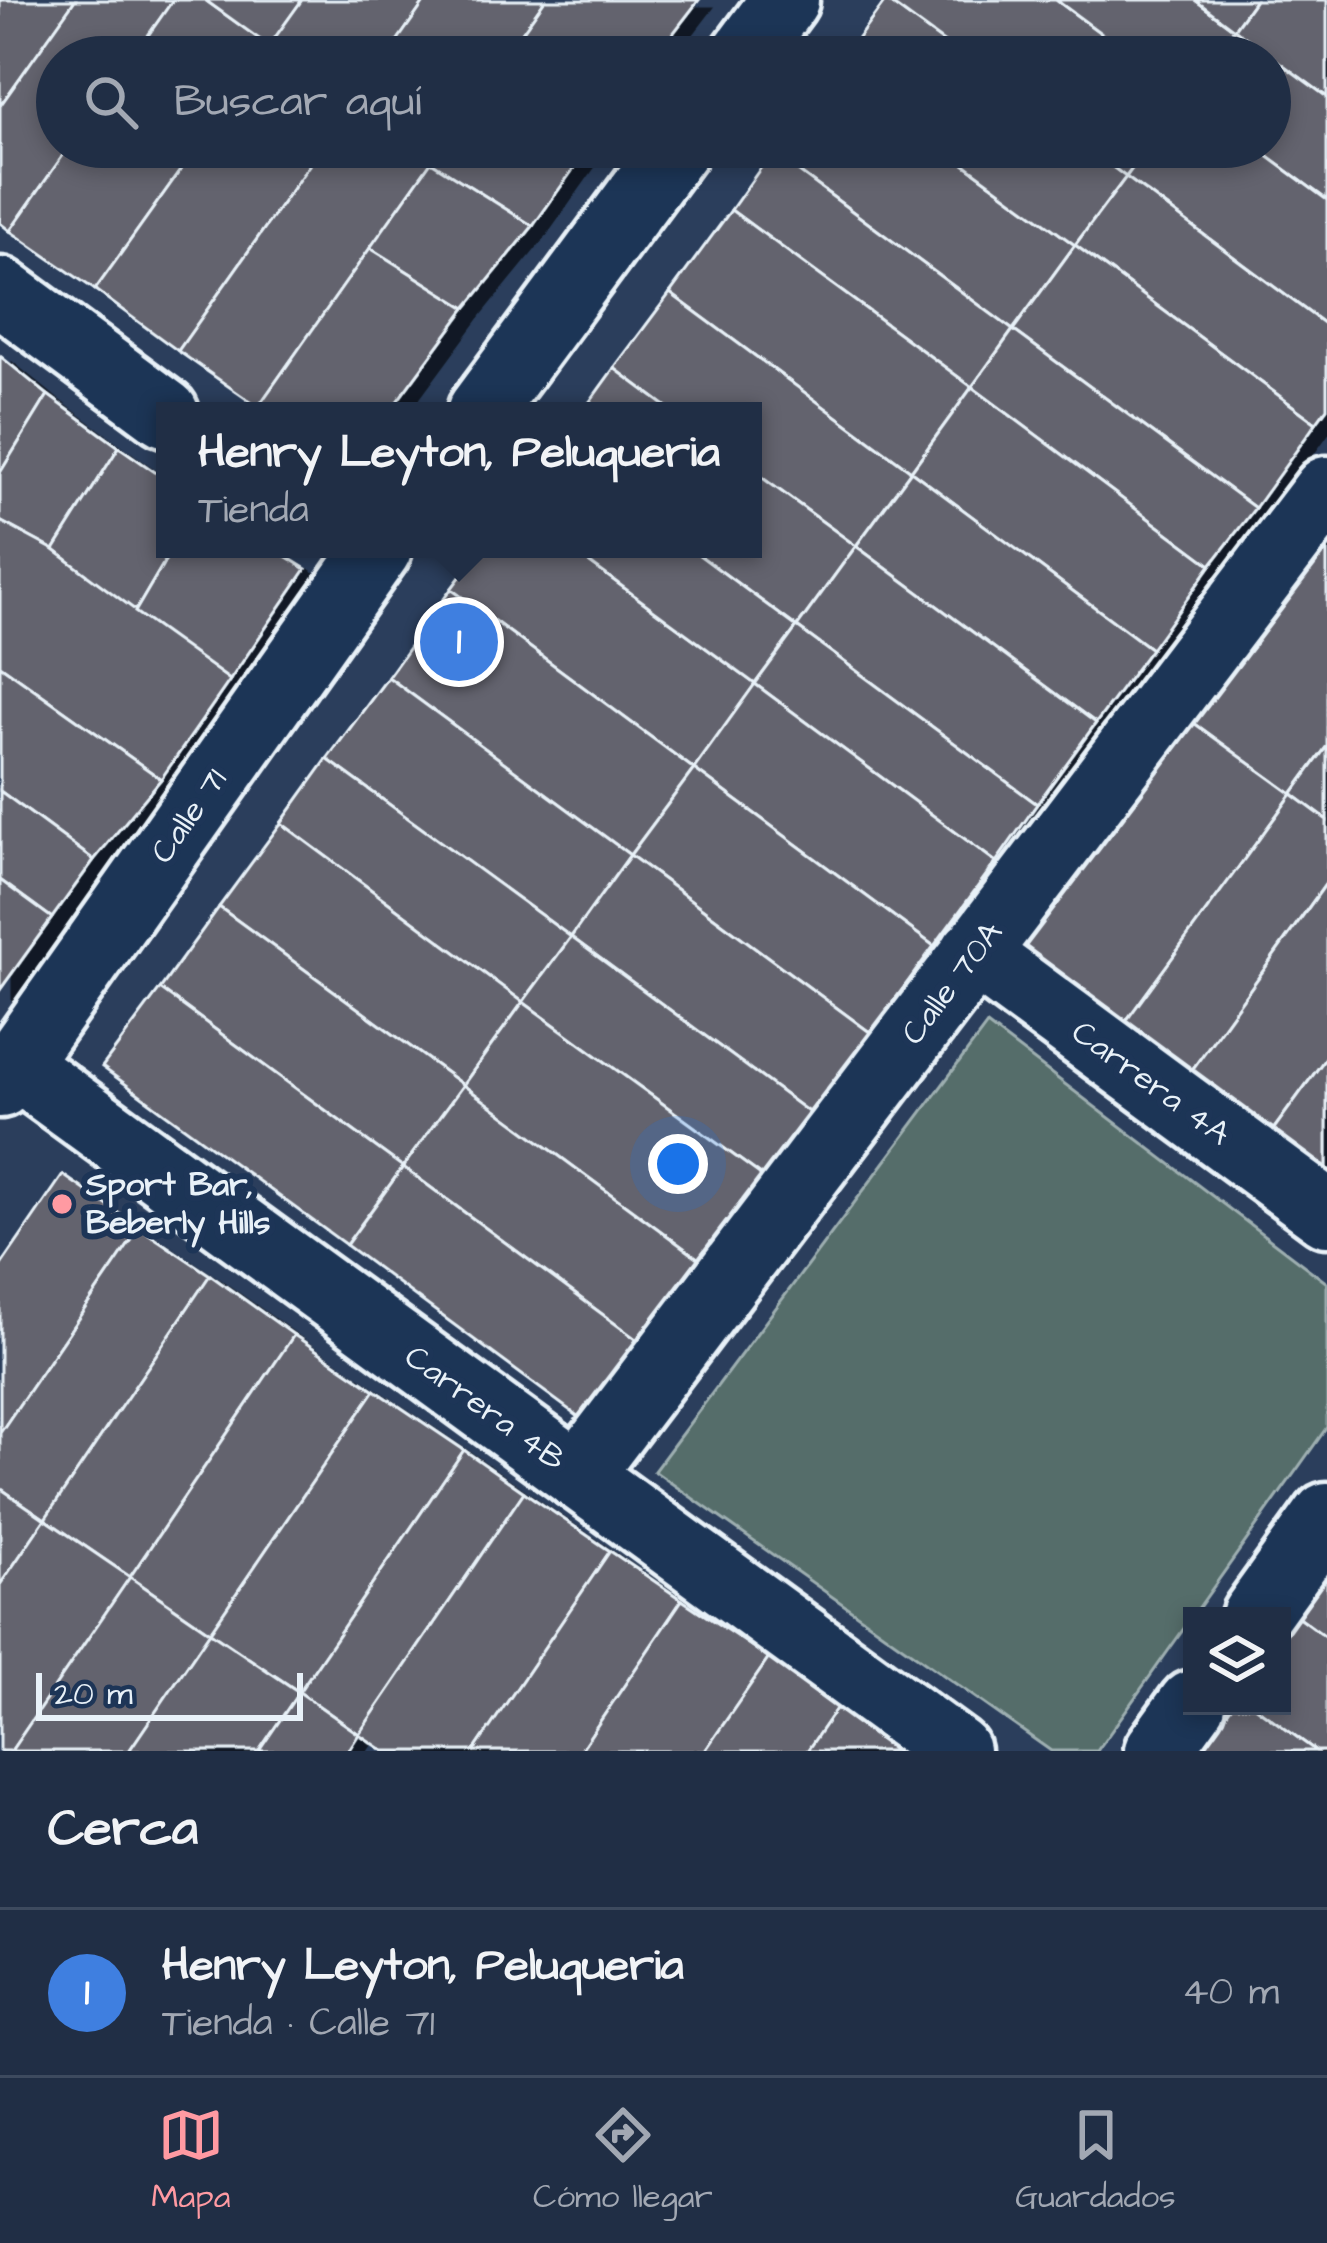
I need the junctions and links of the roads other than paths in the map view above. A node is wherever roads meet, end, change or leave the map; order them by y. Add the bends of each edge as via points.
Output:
1 (660, 168) edge
2 (0, 291) edge
3 (488, 402) edge
4 (156, 406) edge
5 (1327, 490) edge
6 (362, 558) edge
7 (974, 952) junction
8 (7, 1074) edge
9 (1327, 1213) edge
10 (578, 1476) junction
11 (1327, 1516) edge
12 (1261, 1607) edge
13 (1184, 1715) edge
14 (956, 1751) edge
15 (1158, 1751) edge

1 - 3 street
2 - 4 street
5 - 7 street, Calle 70A
6 - 8 street, Calle 71
7 - 9 street, Carrera 4A
7 - 10 street, Calle 70A
8 - 10 street, Carrera 4B
10 - 14 street, Carrera 4B
11 - 12 street
13 - 15 street

